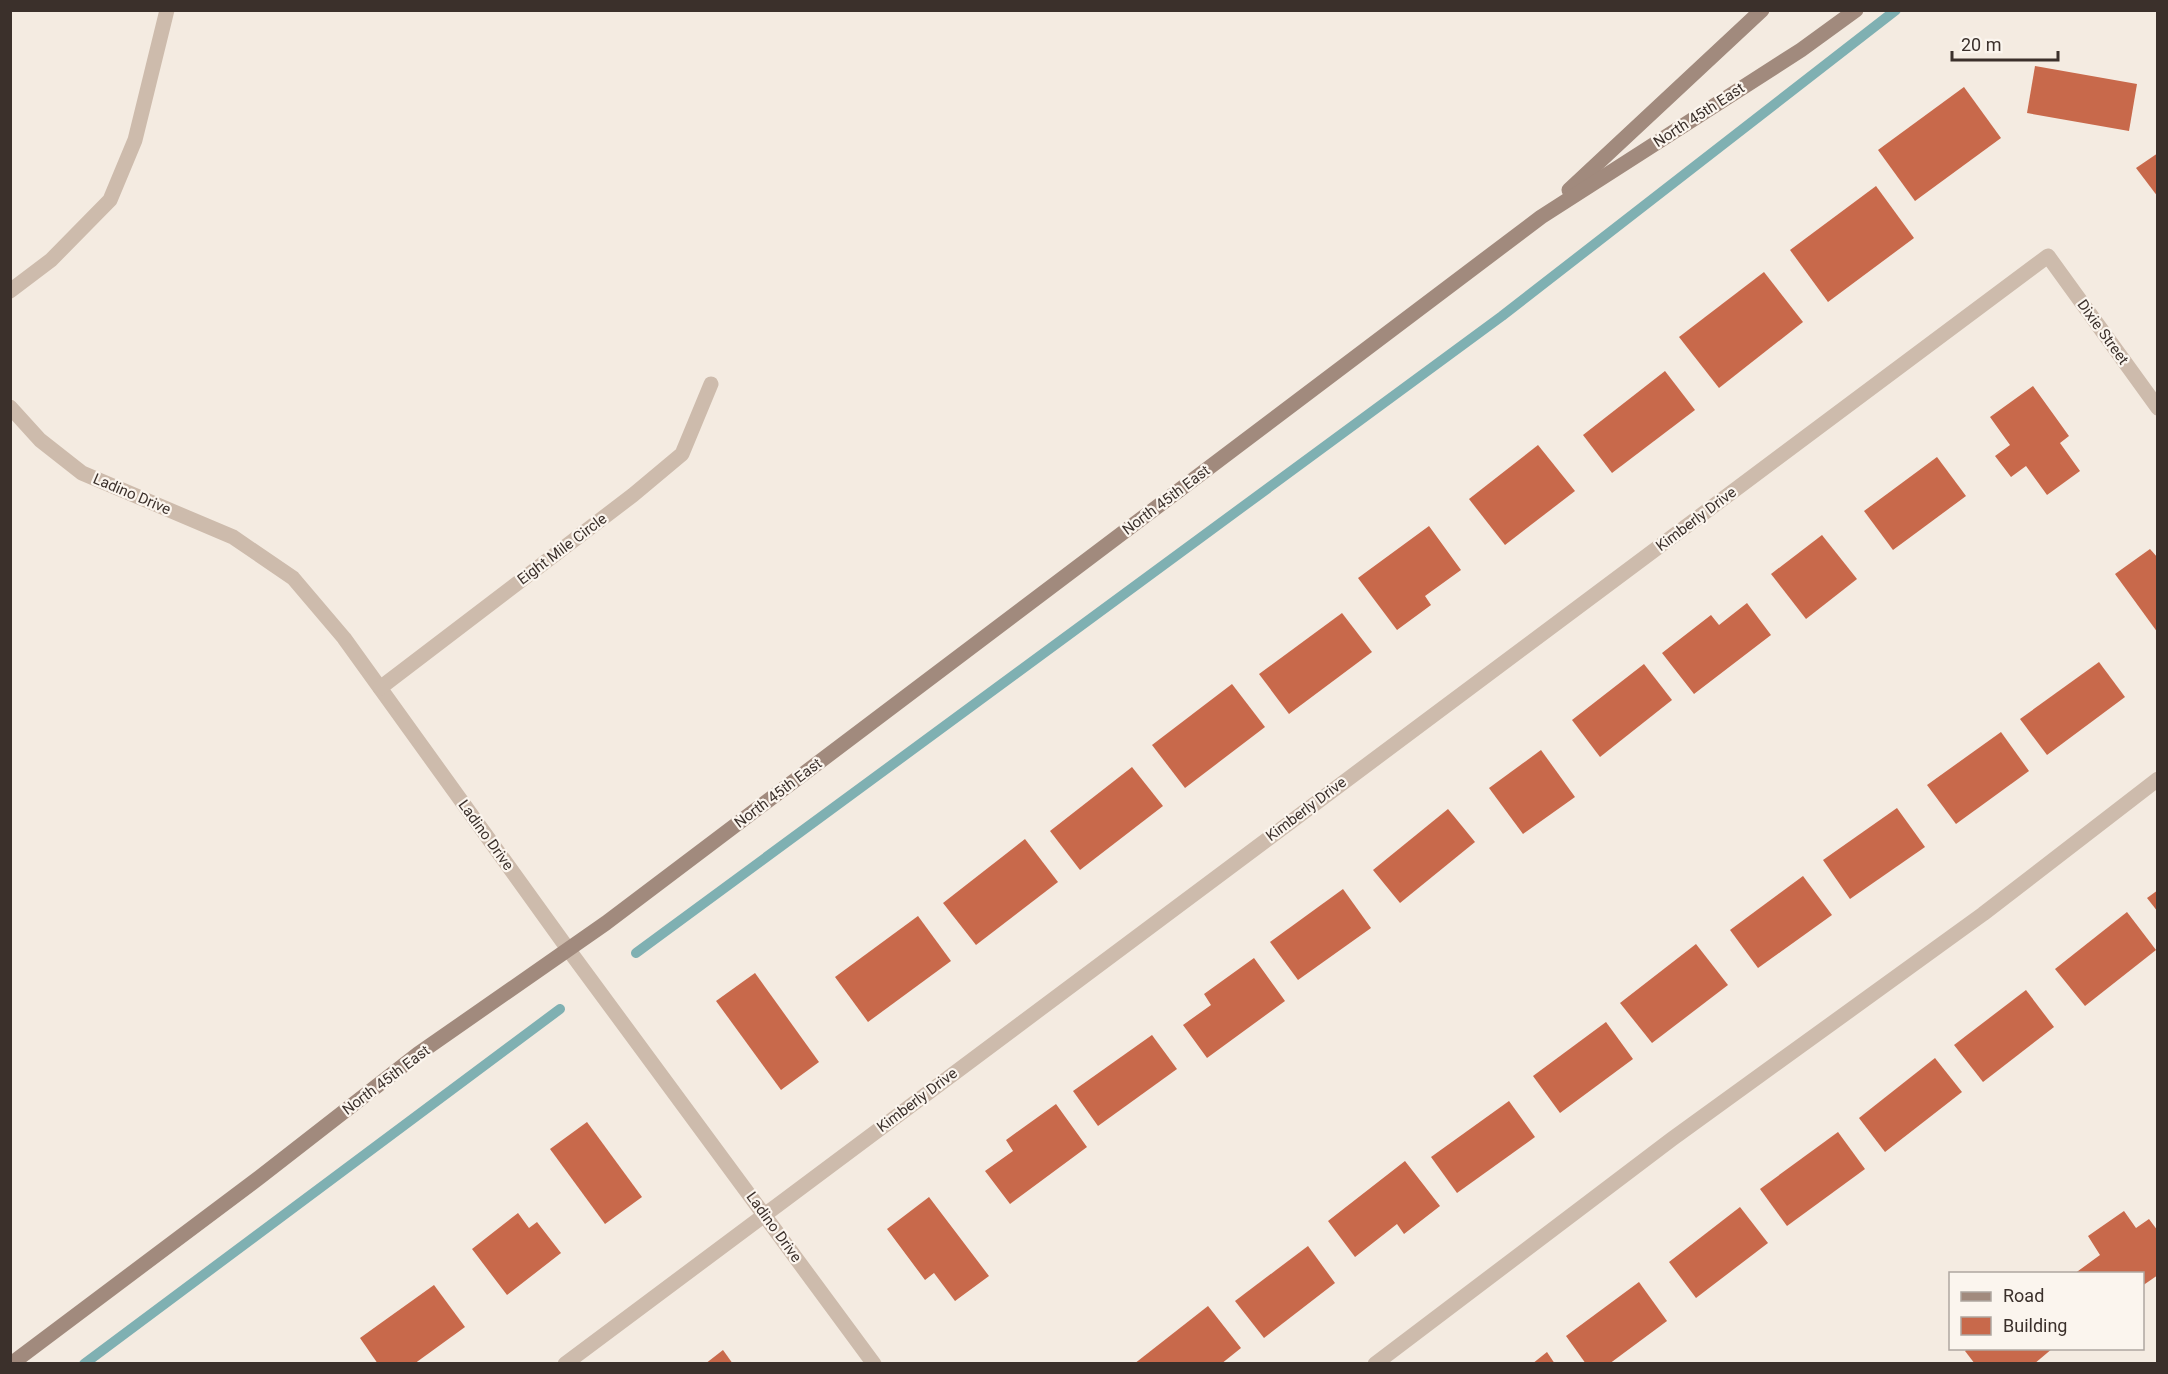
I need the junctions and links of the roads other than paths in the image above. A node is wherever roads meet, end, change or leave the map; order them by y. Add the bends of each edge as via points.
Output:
1 (167, 10) edge
2 (1762, 10) edge
3 (1856, 10) edge
4 (1541, 217) junction
5 (2048, 256) joint
6 (10, 291) edge
7 (711, 384) dead end
8 (10, 407) edge
9 (2157, 408) edge
10 (380, 688) junction
11 (2157, 779) edge
12 (568, 949) junction
13 (764, 1214) junction
14 (11, 1364) edge
15 (565, 1364) edge
16 (874, 1364) edge
17 (1375, 1364) edge

1 - 6 street via 135,140 110,200 51,260
2 - 4 main road, North 45th East
3 - 4 main road, North 45th East via 1801,50
4 - 12 main road, North 45th East
5 - 9 street, Dixie Street
5 - 13 street, Kimberly Drive
7 - 10 street, Eight Mile Circle via 682,454
8 - 10 street, Ladino Drive via 40,440 81,473 233,537 293,578
10 - 12 street, Ladino Drive
11 - 17 street via 1983,914 1672,1139
12 - 13 street, Ladino Drive
12 - 14 main road, North 45th East via 418,1054
13 - 15 street, Kimberly Drive
13 - 16 street, Ladino Drive

